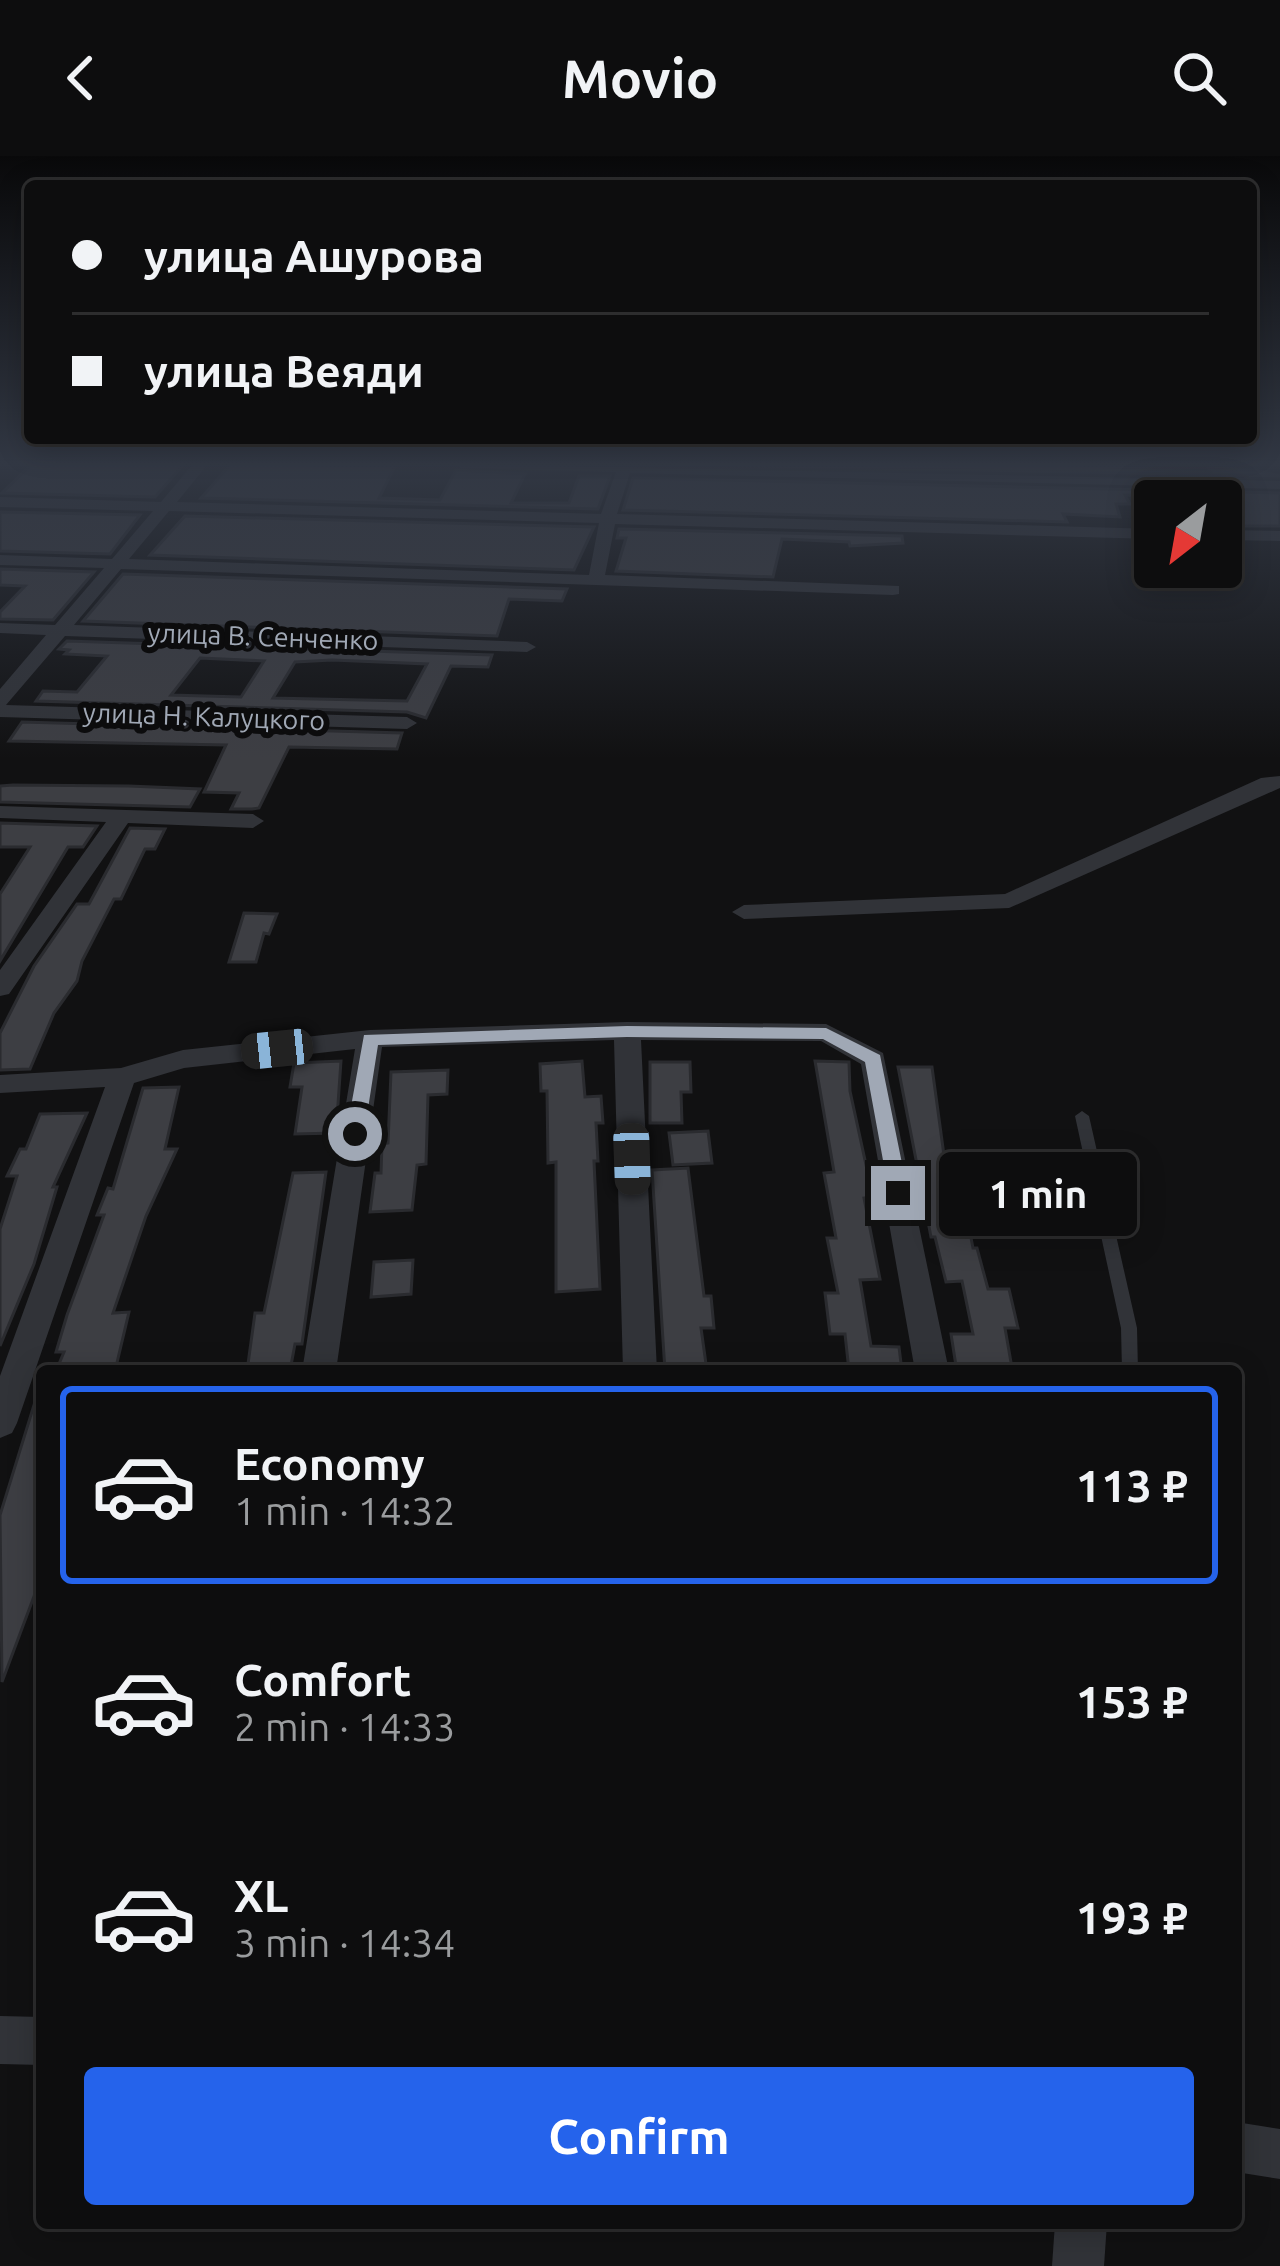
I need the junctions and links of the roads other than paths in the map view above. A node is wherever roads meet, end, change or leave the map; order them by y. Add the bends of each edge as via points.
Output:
1 (96, 562) edge
2 (600, 562) edge
3 (117, 563) junction
4 (597, 576) junction
5 (893, 590) dead end
6 (0, 628) edge
7 (61, 630) junction
8 (527, 647) dead end
9 (0, 701) edge
10 (0, 710) edge
11 (407, 724) dead end
12 (1280, 782) edge
13 (0, 812) edge
14 (121, 817) junction
15 (253, 821) dead end
16 (744, 911) dead end
17 (0, 988) edge
18 (627, 1031) junction
19 (370, 1039) junction
20 (122, 1077) junction
21 (0, 1084) edge
22 (1082, 1117) dead end
23 (320, 1365) edge
24 (640, 1365) edge
25 (931, 1365) edge
26 (1130, 1365) edge
27 (0, 1423) edge
28 (0, 2040) edge
29 (36, 2041) edge
30 (1242, 2148) edge
31 (1280, 2154) edge
32 (1081, 2229) edge
33 (1078, 2266) edge

1 - 3 street
2 - 4 street
3 - 4 street
3 - 7 street
4 - 5 street
6 - 7 street, улица В. Сенченко
7 - 8 street, улица В. Сенченко
7 - 9 street
10 - 11 street, улица Н. Калуцкого
12 - 16 street via 1009,901
13 - 14 street
14 - 15 street
14 - 17 street
18 - 19 street
18 - 24 street
18 - 25 street via 826,1034 874,1059
19 - 20 street via 183,1059
19 - 23 street
20 - 21 street
20 - 27 street
22 - 26 lane via 1129,1328
28 - 29 street
30 - 31 street
32 - 33 street

